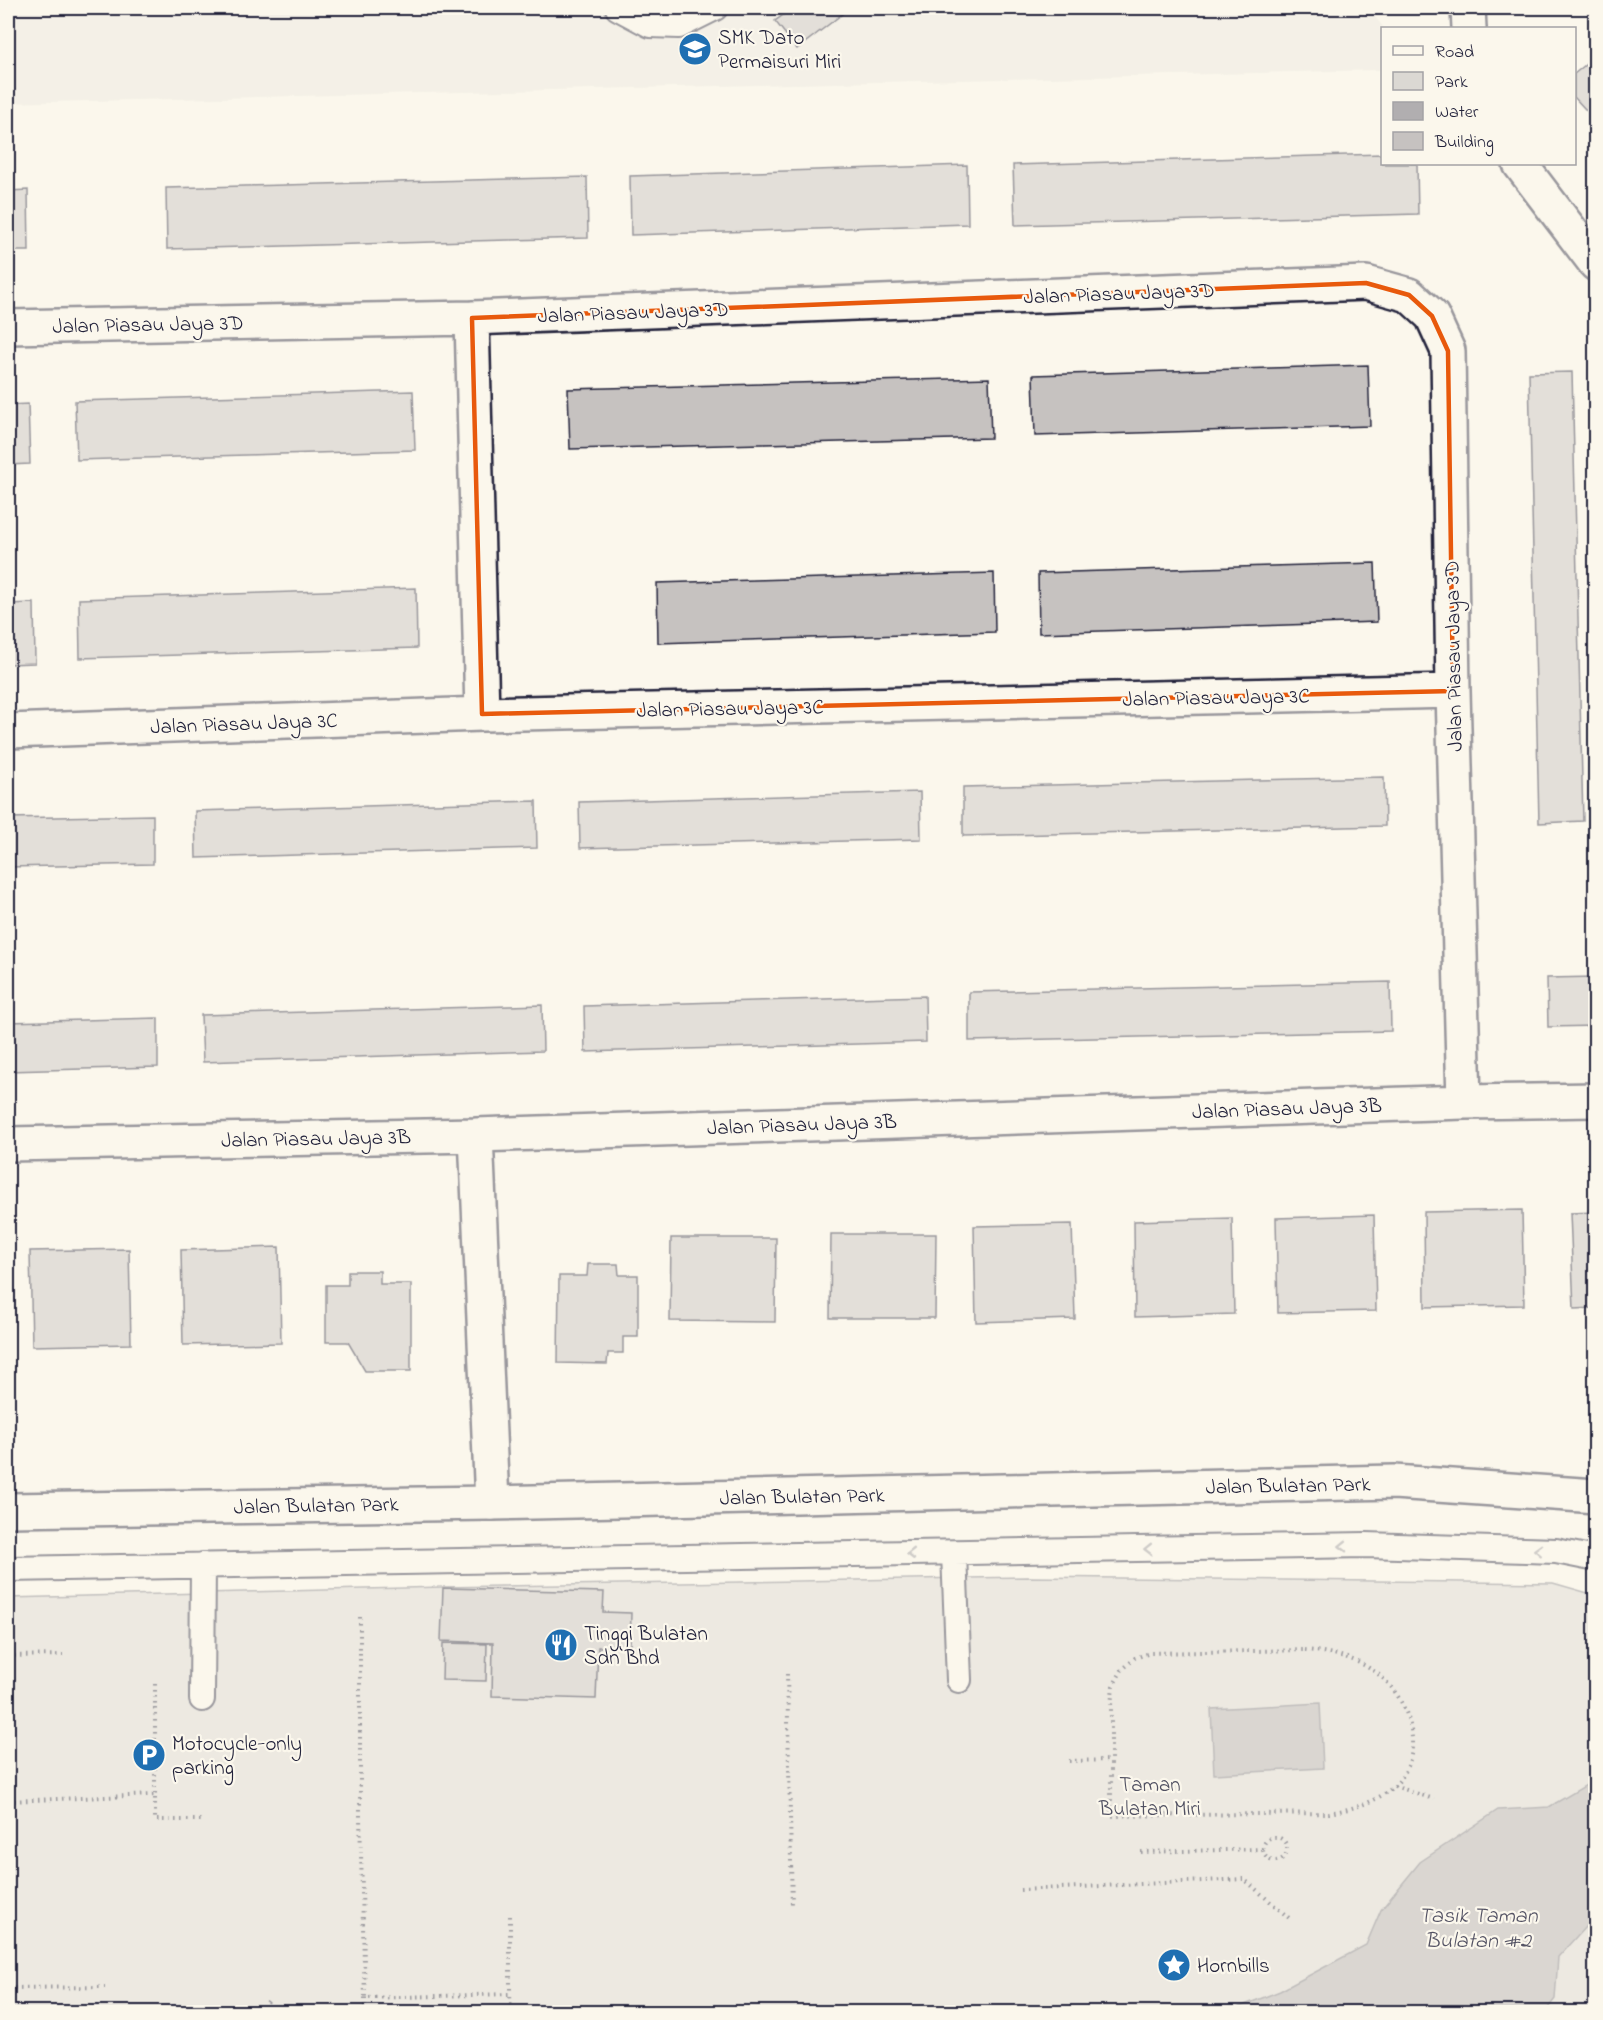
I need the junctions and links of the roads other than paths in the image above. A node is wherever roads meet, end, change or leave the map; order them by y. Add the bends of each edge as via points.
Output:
1 (618, 8) edge
2 (715, 8) edge
3 (1468, 8) edge
4 (1469, 27) edge
5 (1521, 165) edge
6 (1596, 264) edge
7 (472, 318) junction
8 (8, 327) edge
9 (1453, 692) junction
10 (482, 714) junction
11 (8, 731) edge
12 (1596, 1100) edge
13 (1464, 1102) junction
14 (476, 1135) junction
15 (8, 1144) edge
16 (1596, 1496) edge
17 (492, 1503) junction
18 (8, 1510) edge
19 (954, 1553) junction
20 (1596, 1559) edge
21 (203, 1565) junction
22 (8, 1569) edge
23 (959, 1680) dead end
24 (202, 1699) dead end

1 - 2 lane via 650,25 679,26
3 - 4 street
5 - 6 street
7 - 8 street, Jalan Piasau Jaya 3D
7 - 9 street, Jalan Piasau Jaya 3D via 1366,283 1409,295 1432,316 1448,351
7 - 10 street
9 - 10 street, Jalan Piasau Jaya 3C
9 - 13 street, Jalan Piasau Jaya 3D
10 - 11 street, Jalan Piasau Jaya 3C
12 - 13 street, Jalan Piasau Jaya 3B
13 - 14 street, Jalan Piasau Jaya 3B
14 - 15 street, Jalan Piasau Jaya 3B
14 - 17 street
16 - 17 street, Jalan Bulatan Park via 1394,1482
17 - 18 street, Jalan Bulatan Park
20 -> 19 lane via 1556,1551 1366,1545
19 -> 21 lane
19 - 23 lane
21 - 22 lane
21 - 24 lane

